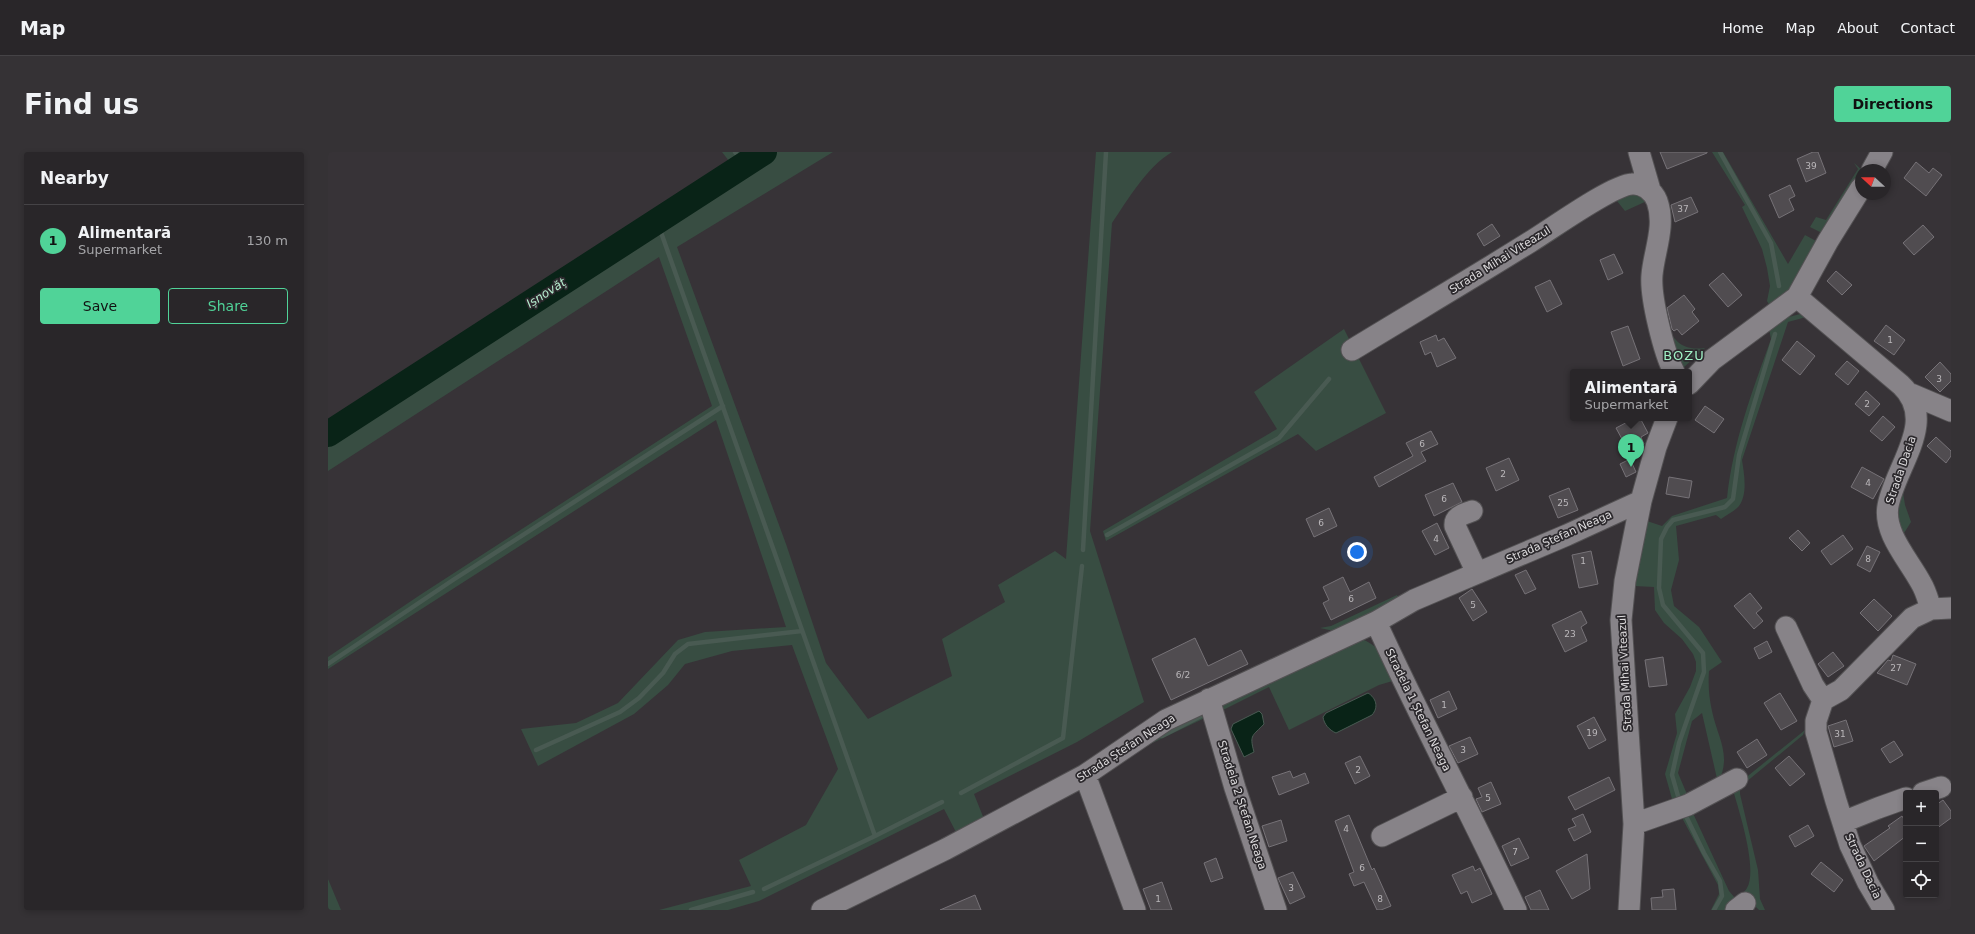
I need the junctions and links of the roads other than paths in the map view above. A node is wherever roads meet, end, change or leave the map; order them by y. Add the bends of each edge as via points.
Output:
1 (1639, 152) edge
2 (1882, 152) edge
3 (1875, 164) edge
4 (1650, 190) junction
5 (1855, 198) edge
6 (1797, 297) junction
7 (1352, 350) dead end
8 (1673, 369) edge
9 (1692, 381) edge
10 (1911, 394) junction
11 (1951, 411) edge
12 (1666, 421) edge
13 (1641, 501) junction
14 (1472, 511) dead end
15 (1477, 573) junction
16 (1941, 608) edge
17 (1376, 622) junction
18 (1786, 628) dead end
19 (1209, 699) junction
20 (1823, 700) junction
21 (1085, 775) junction
22 (1737, 779) dead end
23 (1462, 797) junction
24 (1903, 799) edge
25 (1843, 822) junction
26 (1634, 824) junction
27 (1382, 836) dead end
28 (822, 910) edge
29 (1135, 910) edge
30 (1276, 910) edge
31 (1516, 910) edge
32 (1629, 910) edge
33 (1884, 910) edge

1 - 4 street
2 - 3 street
4 - 7 street, Strada Mihai Viteazul via 1632,184 1609,192
4 - 8 street via 1657,201 1660,218 1652,291
5 - 6 street
6 - 9 street via 1724,350
6 - 10 street
10 - 11 street
10 - 16 street, Strada Dacia via 1916,407 1917,421 1907,457 1890,500 1888,522 1892,534 1922,585
12 - 13 street, Strada Mihai Viteazul
13 - 15 street, Strada Ștefan Neaga
13 - 26 street, Strada Mihai Viteazul via 1625,581 1621,620
14 - 15 street via 1456,518 1454,526
15 - 17 street, Strada Ștefan Neaga via 1414,600
16 - 20 street, Strada Dacia via 1912,618 1841,690
17 - 19 street, Strada Ștefan Neaga
17 - 23 street, Stradela 1 Ștefan Neaga via 1402,680
18 - 20 street via 1813,685
19 - 21 street, Strada Ștefan Neaga via 1166,720
19 - 30 street, Stradela 2 Ștefan Neaga via 1235,788
20 - 25 street, Strada Dacia via 1816,721 1816,732
21 - 28 street, Strada Ștefan Neaga via 946,849
21 - 29 street
22 - 26 street via 1688,805
23 - 27 street
23 - 31 street, Stradela 1 Ștefan Neaga
24 - 25 street, Strada Dacia
25 - 33 street, Strada Dacia via 1850,845
26 - 32 street, Strada Mihai Viteazul

